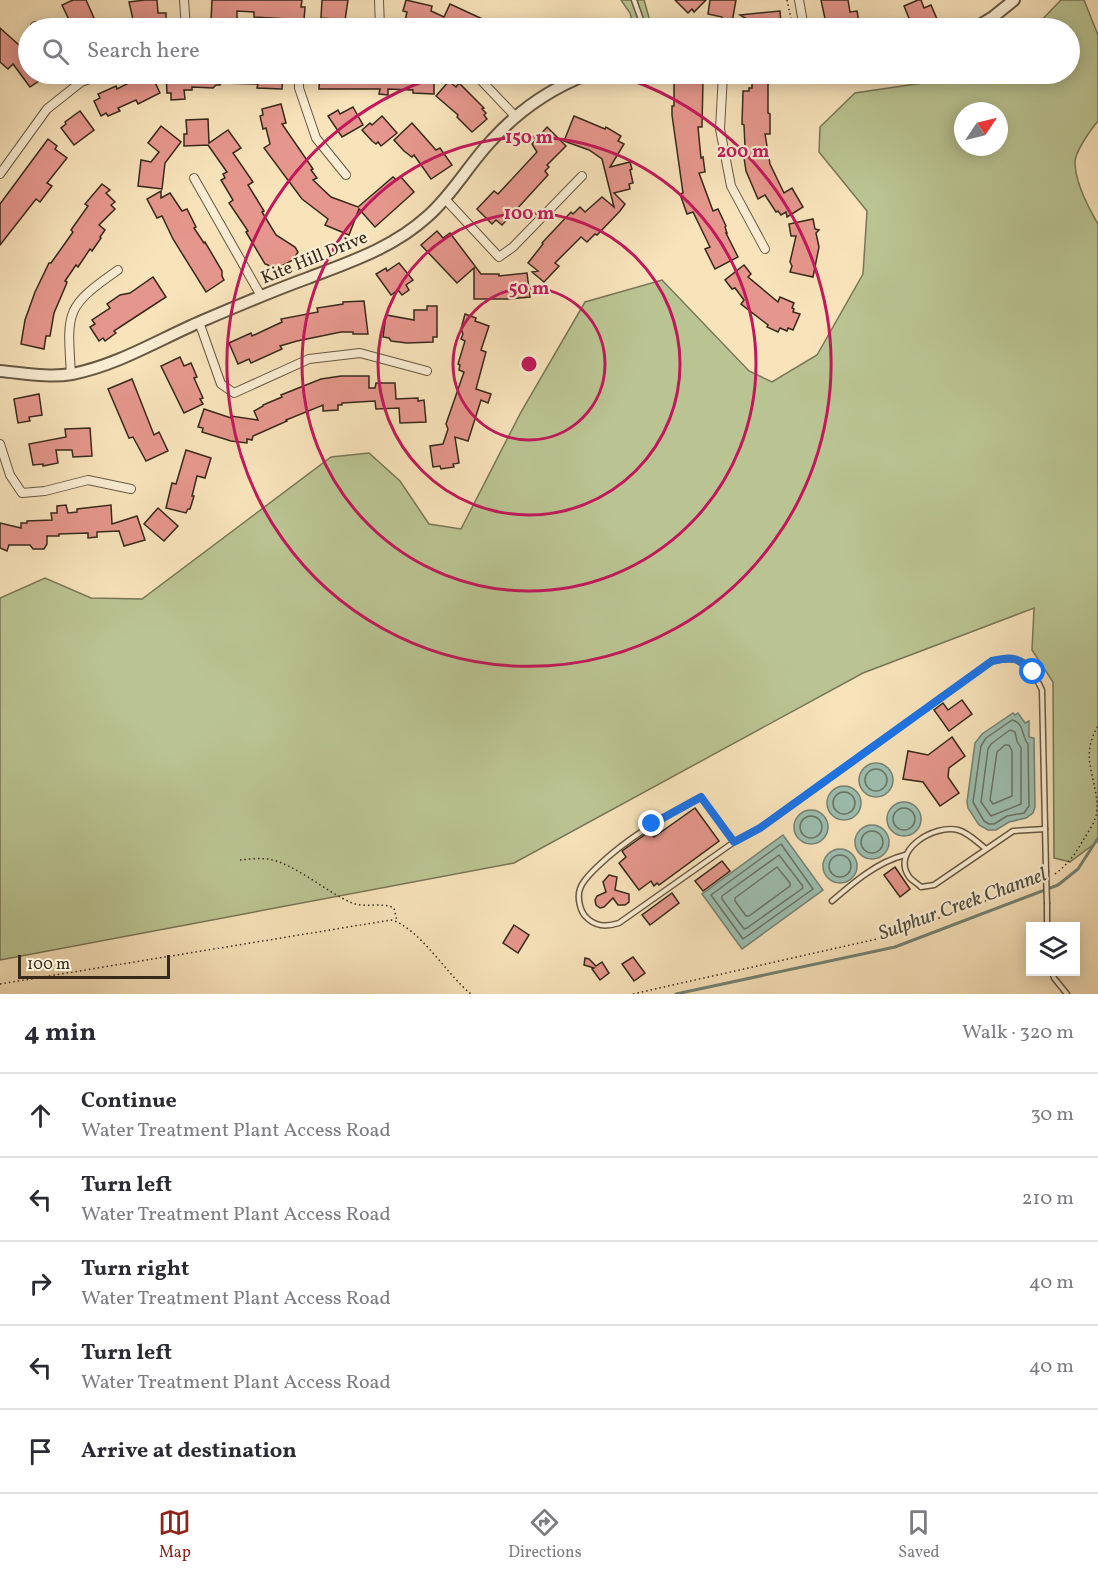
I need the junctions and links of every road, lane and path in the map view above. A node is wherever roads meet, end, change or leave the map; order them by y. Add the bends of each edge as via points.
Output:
1 (184, 0) edge
2 (379, 0) edge
3 (634, 0) edge
4 (788, 0) edge
5 (799, 0) edge
6 (1014, 0) edge
7 (185, 18) edge
8 (380, 18) edge
9 (640, 18) edge
10 (791, 18) edge
11 (802, 18) edge
12 (991, 18) edge
13 (78, 84) edge
14 (299, 84) edge
15 (485, 84) edge
16 (567, 84) edge
17 (722, 84) edge
18 (515, 116) junction
19 (0, 174) edge
20 (346, 175) dead end
21 (582, 176) dead end
22 (194, 178) dead end
23 (445, 199) junction
24 (765, 249) dead end
25 (118, 270) dead end
26 (261, 296) junction
27 (199, 322) junction
28 (0, 371) edge
29 (427, 371) dead end
30 (71, 374) junction
31 (0, 444) edge
32 (131, 489) dead end
33 (1098, 726) edge
34 (1098, 814) edge
35 (1095, 819) junction
36 (1045, 829) junction
37 (734, 842) junction
38 (986, 849) junction
39 (905, 855) junction
40 (240, 860) dead end
41 (1054, 873) dead end
42 (1037, 882) dead end
43 (832, 901) dead end
44 (397, 921) junction
45 (1047, 922) edge
46 (1053, 976) edge
47 (0, 984) edge
48 (471, 994) edge
49 (633, 994) edge
50 (1067, 994) edge

1 - 7 street
2 - 8 street
3 - 9 lane
4 - 10 path
5 - 11 street
6 - 12 street
13 - 19 street via 47,109
14 - 20 street via 316,138
15 - 18 street
16 - 18 street, Kite Hill Drive
17 - 24 street via 720,129 731,186
18 - 23 street, Kite Hill Drive
21 - 23 street via 499,257
22 - 26 street
23 - 26 street, Kite Hill Drive via 400,238 370,255
25 - 30 street via 88,291 73,308 68,331
26 - 27 street, Kite Hill Drive
27 - 29 street via 221,384 234,393 309,359 360,354
27 - 30 street, Kite Hill Drive via 103,365
28 - 30 street, Kite Hill Drive
31 - 32 street via 10,475 22,493 88,480
33 - 35 path via 1089,749
34 - 35 path
35 - 41 path via 1072,858
36 - 37 lane via 1042,690 1033,672 1019,659 1006,658 992,661 760,828
36 - 38 lane via 1013,831
36 - 45 lane, bridge
37 - 37 lane via 619,923 594,924 584,914 579,902 580,889 589,875 652,824 701,797
38 - 39 lane via 967,834 946,830 920,839
38 - 39 lane via 934,885 921,887 910,878 904,866
39 - 43 lane via 890,859
40 - 44 path via 268,859 288,866 354,904 394,909
42 - 49 path via 877,939
44 - 47 path via 384,920
44 - 48 path
46 - 50 lane

